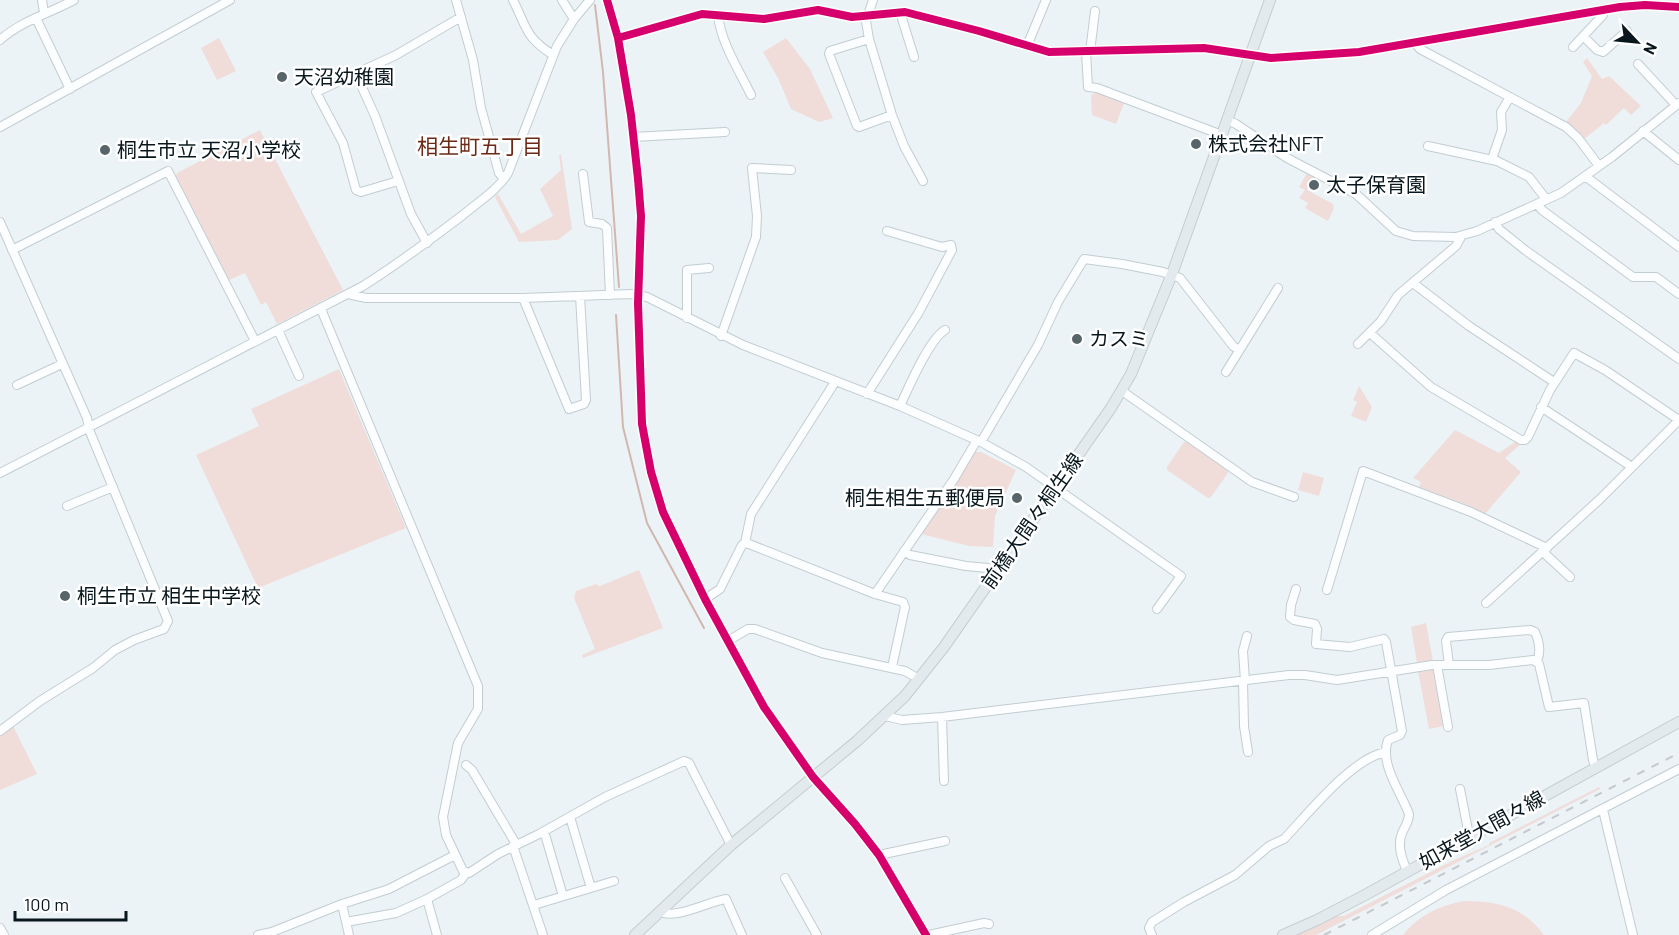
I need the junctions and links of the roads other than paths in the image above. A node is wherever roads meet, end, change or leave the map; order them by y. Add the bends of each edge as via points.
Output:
1 (42, 0) edge
2 (74, 0) edge
3 (230, 0) edge
4 (456, 0) edge
5 (513, 0) edge
6 (562, 0) edge
7 (590, 0) edge
8 (607, 0) edge
9 (873, 0) edge
10 (1046, 0) edge
11 (1270, 0) edge
12 (1634, 3) edge
13 (1679, 8) edge
14 (1604, 9) junction
15 (1095, 11) dead end
16 (900, 12) junction
17 (40, 15) junction
18 (718, 15) junction
19 (868, 16) junction
20 (461, 17) junction
21 (574, 19) junction
22 (1628, 31) dead end
23 (1583, 36) junction
24 (618, 38) junction
25 (869, 39) junction
26 (0, 40) edge
27 (1415, 43) junction
28 (1027, 46) junction
29 (1573, 47) dead end
30 (1088, 52) junction
31 (554, 55) junction
32 (1251, 55) junction
33 (914, 57) dead end
34 (1638, 64) dead end
35 (356, 74) junction
36 (70, 89) junction
37 (751, 95) dead end
38 (1510, 97) junction
39 (1678, 104) edge
40 (892, 115) junction
41 (1227, 120) junction
42 (0, 127) edge
43 (1643, 131) junction
44 (725, 132) dead end
45 (1222, 135) junction
46 (633, 137) junction
47 (1428, 146) dead end
48 (1492, 159) junction
49 (1679, 160) edge
50 (1599, 166) junction
51 (791, 170) dead end
52 (584, 174) dead end
53 (1585, 176) junction
54 (504, 179) junction
55 (398, 181) junction
56 (923, 181) dead end
57 (1546, 199) junction
58 (1537, 204) junction
59 (0, 222) edge
60 (1495, 222) junction
61 (887, 231) dead end
62 (1461, 237) junction
63 (427, 243) junction
64 (1679, 247) edge
65 (12, 250) junction
66 (709, 268) dead end
67 (1172, 274) junction
68 (1413, 283) junction
69 (1278, 288) dead end
70 (348, 294) junction
71 (1679, 294) edge
72 (610, 295) junction
73 (638, 295) junction
74 (580, 296) junction
75 (523, 298) junction
76 (321, 309) junction
77 (687, 318) junction
78 (278, 330) junction
79 (945, 330) dead end
80 (1370, 333) junction
81 (721, 336) junction
82 (255, 341) junction
83 (1358, 344) dead end
84 (1239, 350) junction
85 (1679, 359) edge
86 (62, 364) junction
87 (1226, 372) dead end
88 (299, 376) dead end
89 (836, 382) junction
90 (1554, 382) junction
91 (17, 385) dead end
92 (1122, 391) junction
93 (867, 394) junction
94 (900, 406) junction
95 (1541, 407) junction
96 (1679, 420) edge
97 (89, 427) junction
98 (979, 441) junction
99 (1632, 467) junction
100 (0, 473) edge
101 (113, 487) junction
102 (1055, 488) junction
103 (1294, 497) dead end
104 (67, 506) dead end
105 (745, 543) junction
106 (1545, 550) junction
107 (904, 552) junction
108 (997, 572) junction
109 (1570, 577) dead end
110 (1296, 589) dead end
111 (1327, 590) dead end
112 (875, 594) junction
113 (705, 599) junction
114 (1486, 603) dead end
115 (1157, 609) dead end
116 (1247, 636) dead end
117 (728, 641) junction
118 (1537, 661) junction
119 (1437, 665) junction
120 (1449, 665) junction
121 (892, 667) junction
122 (1392, 671) junction
123 (920, 679) junction
124 (1244, 681) junction
125 (885, 716) junction
126 (942, 717) junction
127 (1679, 722) edge
128 (1448, 727) dead end
129 (0, 731) edge
130 (1248, 752) dead end
131 (1386, 752) junction
132 (466, 765) dead end
133 (1596, 768) junction
134 (1679, 769) edge
135 (813, 777) junction
136 (944, 781) dead end
137 (1460, 789) dead end
138 (1603, 810) junction
139 (570, 817) junction
140 (544, 831) junction
141 (1471, 836) junction
142 (945, 841) dead end
143 (518, 844) junction
144 (731, 845) junction
145 (455, 855) junction
146 (879, 855) junction
147 (1407, 871) junction
148 (466, 873) junction
149 (785, 878) dead end
150 (614, 881) dead end
151 (591, 888) junction
152 (563, 896) junction
153 (427, 899) junction
154 (342, 904) junction
155 (534, 905) junction
156 (660, 910) junction
157 (346, 922) junction
158 (988, 924) dead end
159 (0, 928) edge
160 (638, 934) edge
161 (4, 935) edge
162 (258, 935) edge
163 (349, 935) edge
164 (437, 935) edge
165 (543, 935) edge
166 (742, 935) edge
167 (817, 935) edge
168 (928, 935) edge
169 (1152, 935) edge
170 (1283, 935) edge
171 (1372, 935) edge
172 (1633, 935) edge

1 - 17 street
2 - 17 street
3 - 36 street
4 - 20 street
5 - 31 street via 532,39
6 - 21 street
7 - 21 street
8 - 24 street
9 - 19 street
10 - 28 street
11 - 32 main road, 前橋大間々桐生線
12 - 13 street
12 - 14 street
14 - 23 street
14 - 27 street
15 - 30 street
16 - 19 street
16 - 28 street
16 - 33 street
17 - 26 street
17 - 36 street
18 - 19 street via 771,19 822,10 846,17
18 - 24 street via 693,16
18 - 37 street
19 - 25 street
20 - 35 street
20 - 54 street via 481,108
21 - 31 street
22 - 23 street via 1603,52
23 - 29 street
24 - 46 street
25 - 40 street
25 - 40 street via 829,54 856,126
27 - 32 street via 1340,54 1267,58
27 - 38 street
28 - 30 street via 1049,52
30 - 32 street via 1204,48
30 - 45 street via 1088,87
31 - 54 street
32 - 41 main road, 前橋大間々桐生線
34 - 39 street
35 - 55 street
35 - 55 street via 316,92 343,143 357,192
36 - 42 street
38 - 48 street via 1501,112 1502,130
38 - 50 street via 1568,128
39 - 43 street
40 - 56 street
41 - 45 main road, 前橋大間々桐生線
41 - 62 street via 1287,158 1356,194 1395,231 1413,236
43 - 49 street
43 - 50 street
44 - 46 street
45 - 67 main road, 前橋大間々桐生線
46 - 73 street via 641,216
47 - 48 street
48 - 57 street via 1529,177
50 - 53 street
51 - 81 street via 752,168 756,237
52 - 72 street via 589,222 607,228
53 - 57 street
53 - 64 street
54 - 63 street
55 - 63 street
57 - 58 street
58 - 60 street
58 - 71 street via 1633,277 1653,276
59 - 65 street
60 - 62 street
60 - 85 street via 1519,246
61 - 93 street via 942,247 951,245 952,250 916,318
62 - 68 street via 1456,246
63 - 70 street
65 - 82 street via 168,171
65 - 86 street
66 - 77 street via 687,270
67 - 84 street via 1183,280
67 - 92 main road, 前橋大間々桐生線
67 - 98 street via 1083,260 1038,345
68 - 80 street via 1396,297
68 - 90 street via 1469,326
69 - 84 street
70 - 75 street via 366,298
70 - 76 street
72 - 73 street
72 - 74 street
73 - 77 street
73 - 113 street via 642,424 651,472 669,525
74 - 75 street
74 - 75 street via 586,400 573,409 569,409
76 - 78 street
76 - 145 street via 478,686 478,710 458,743 444,810 446,835
77 - 81 street
78 - 82 street
78 - 88 street
79 - 94 street via 938,335
80 - 83 street
80 - 95 street via 1431,387 1519,439 1528,437
81 - 89 street
82 - 97 street
84 - 87 street
86 - 91 street
86 - 97 street
89 - 93 street
89 - 105 street via 751,514
90 - 95 street
90 - 96 street via 1574,353
92 - 102 main road, 前橋大間々桐生線
92 - 103 street via 1252,482
93 - 94 street
94 - 98 street
95 - 99 street
96 - 99 street
97 - 100 street
97 - 101 street
98 - 102 street via 1022,464
98 - 107 street
99 - 106 street
101 - 104 street
101 - 129 street via 167,625 115,650
102 - 108 main road, 前橋大間々桐生線
102 - 115 street via 1180,576
105 - 112 street
105 - 113 street via 720,589
106 - 109 street
106 - 111 street via 1471,512 1363,471
106 - 114 street
107 - 108 street
107 - 112 street
108 - 123 main road, 前橋大間々桐生線
110 - 122 street via 1290,617 1315,624 1316,644 1345,648 1384,639
112 - 121 street via 904,604
113 - 117 street
116 - 124 street
117 - 121 street via 755,629 822,652
117 - 135 street via 764,706
118 - 120 street
118 - 120 street via 1537,636 1530,630 1449,637
118 - 133 street via 1549,707 1584,703
119 - 120 street
119 - 122 street
119 - 128 street
121 - 123 street
122 - 124 street via 1337,680 1297,675
122 - 131 street via 1402,731 1388,740
123 - 125 main road, 前橋大間々桐生線
124 - 126 street
124 - 130 street
125 - 126 street via 902,720
125 - 135 main road, 前橋大間々桐生線
126 - 136 street
127 - 133 main road, 如来堂大間々線
131 - 147 street via 1409,814 1400,847
131 - 169 street via 1353,769 1284,839 1269,846 1241,871 1152,922
132 - 143 street
133 - 141 main road, 如来堂大間々線
134 - 138 street
135 - 144 main road, 前橋大間々桐生線
135 - 146 street
137 - 141 street
138 - 171 street via 1446,890
138 - 172 street
139 - 140 street
139 - 144 street via 684,761 689,763
139 - 151 street
140 - 143 street
140 - 152 street
141 - 147 main road, 如来堂大間々線
142 - 146 street
143 - 148 street
143 - 155 street
144 - 156 main road, 前橋大間々桐生線
145 - 148 street
145 - 154 street via 398,885
146 - 168 street
147 - 170 main road, 如来堂大間々線
148 - 153 street via 461,880
149 - 167 street
150 - 151 street
151 - 152 street
152 - 155 street
153 - 157 street via 396,913
153 - 164 street
154 - 157 street
154 - 162 street
155 - 165 street
156 - 160 main road, 前橋大間々桐生線
156 - 166 street via 675,914 726,899
157 - 163 street
158 - 168 street
159 - 161 street

